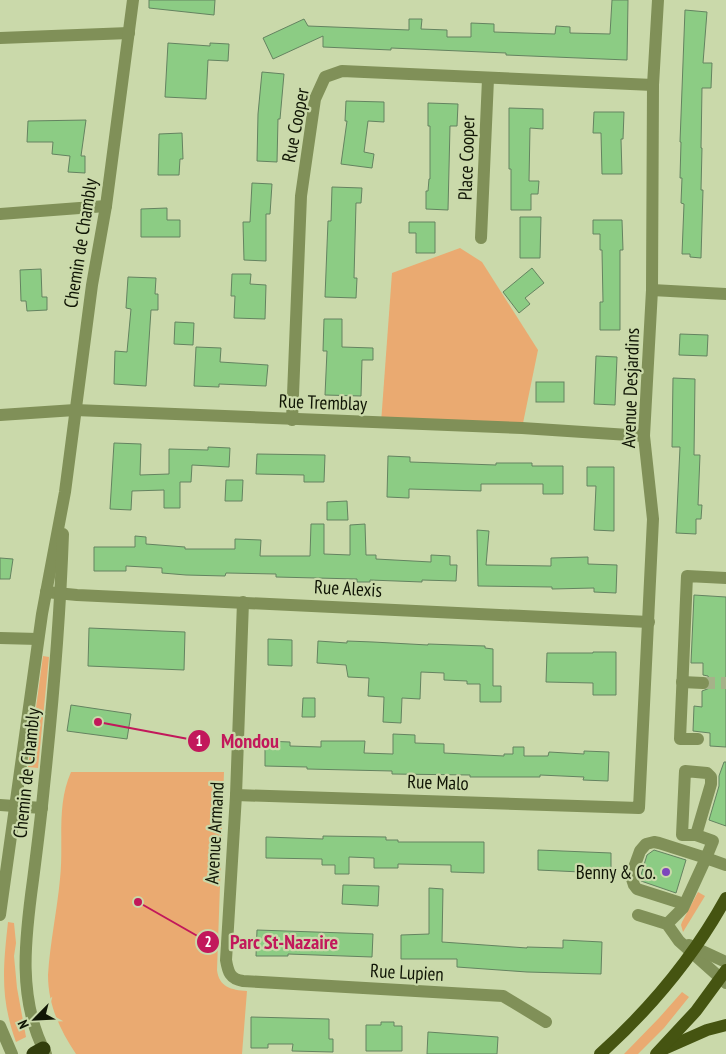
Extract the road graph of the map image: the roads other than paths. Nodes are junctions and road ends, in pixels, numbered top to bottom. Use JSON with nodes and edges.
{"nodes":[{"id":1,"x":133,"y":0,"type":"edge"},
{"id":2,"x":658,"y":0,"type":"edge"},
{"id":3,"x":128,"y":33,"type":"junction"},
{"id":4,"x":0,"y":38,"type":"edge"},
{"id":5,"x":488,"y":79,"type":"junction"},
{"id":6,"x":654,"y":85,"type":"junction"},
{"id":7,"x":106,"y":206,"type":"junction"},
{"id":8,"x":0,"y":214,"type":"edge"},
{"id":9,"x":482,"y":238,"type":"dead end"},
{"id":10,"x":652,"y":290,"type":"junction"},
{"id":11,"x":726,"y":294,"type":"edge"},
{"id":12,"x":75,"y":410,"type":"junction"},
{"id":13,"x":0,"y":415,"type":"edge"},
{"id":14,"x":292,"y":420,"type":"junction"},
{"id":15,"x":644,"y":436,"type":"junction"},
{"id":16,"x":65,"y":492,"type":"junction"},
{"id":17,"x":726,"y":578,"type":"edge"},
{"id":18,"x":46,"y":592,"type":"junction"},
{"id":19,"x":61,"y":594,"type":"junction"},
{"id":20,"x":243,"y":602,"type":"junction"},
{"id":21,"x":649,"y":622,"type":"junction"},
{"id":22,"x":0,"y":638,"type":"edge"},
{"id":23,"x":38,"y":639,"type":"junction"},
{"id":24,"x":682,"y":682,"type":"junction"},
{"id":25,"x":703,"y":683,"type":"tunnel mouth"},
{"id":26,"x":698,"y":739,"type":"dead end"},
{"id":27,"x":236,"y":795,"type":"junction"},
{"id":28,"x":0,"y":805,"type":"edge"},
{"id":29,"x":15,"y":806,"type":"junction"},
{"id":30,"x":42,"y":808,"type":"junction"},
{"id":31,"x":639,"y":808,"type":"joint"},
{"id":32,"x":696,"y":835,"type":"junction"},
{"id":33,"x":706,"y":858,"type":"junction"},
{"id":34,"x":726,"y":864,"type":"edge"},
{"id":35,"x":726,"y":898,"type":"edge"},
{"id":36,"x":684,"y":904,"type":"junction"},
{"id":37,"x":0,"y":915,"type":"edge"},
{"id":38,"x":638,"y":915,"type":"dead end"},
{"id":39,"x":666,"y":924,"type":"junction"},
{"id":40,"x":694,"y":951,"type":"junction"},
{"id":41,"x":726,"y":962,"type":"edge"},
{"id":42,"x":230,"y":975,"type":"joint"},
{"id":43,"x":724,"y":977,"type":"edge"},
{"id":44,"x":546,"y":1022,"type":"dead end"},
{"id":45,"x":726,"y":1024,"type":"edge"},
{"id":46,"x":0,"y":1026,"type":"edge"},
{"id":47,"x":41,"y":1052,"type":"edge"},
{"id":48,"x":658,"y":1053,"type":"edge"},
{"id":49,"x":12,"y":1054,"type":"edge"},
{"id":50,"x":600,"y":1054,"type":"edge"}],
"edges":[{"from":1,"to":3,"type":"street","name":"Chemin de Chambly"},
{"from":2,"to":6,"type":"street","name":"Avenue Desjardins"},
{"from":3,"to":4,"type":"street"},
{"from":3,"to":7,"type":"street","name":"Chemin de Chambly"},
{"from":5,"to":6,"type":"street","name":"Rue Cooper"},
{"from":5,"to":9,"type":"street","name":"Place Cooper"},
{"from":5,"to":14,"type":"street","name":"Rue Cooper"},
{"from":6,"to":10,"type":"street","name":"Avenue Desjardins"},
{"from":7,"to":8,"type":"street"},
{"from":7,"to":12,"type":"street","name":"Chemin de Chambly"},
{"from":10,"to":11,"type":"street"},
{"from":10,"to":15,"type":"street","name":"Avenue Desjardins"},
{"from":12,"to":13,"type":"street","name":"Rue Tremblay"},
{"from":12,"to":14,"type":"street","name":"Rue Tremblay"},
{"from":12,"to":16,"type":"street","name":"Chemin de Chambly"},
{"from":14,"to":15,"type":"street","name":"Rue Tremblay"},
{"from":15,"to":21,"type":"street","name":"Avenue Desjardins"},
{"from":16,"to":18,"type":"street","name":"Chemin de Chambly"},
{"from":16,"to":19,"type":"street","name":"Chemin de Chambly"},
{"from":17,"to":24,"type":"street"},
{"from":18,"to":19,"type":"street","name":"Rue Alexis"},
{"from":18,"to":23,"type":"street","name":"Chemin de Chambly"},
{"from":19,"to":20,"type":"street","name":"Rue Alexis"},
{"from":19,"to":30,"type":"street","name":"Chemin de Chambly"},
{"from":20,"to":21,"type":"street","name":"Rue Alexis"},
{"from":20,"to":27,"type":"street","name":"Avenue Armand"},
{"from":21,"to":31,"type":"street","name":"Avenue Desjardins"},
{"from":22,"to":23,"type":"street"},
{"from":23,"to":29,"type":"street","name":"Chemin de Chambly"},
{"from":24,"to":25,"type":"street"},
{"from":24,"to":26,"type":"street"},
{"from":27,"to":31,"type":"street","name":"Rue Malo"},
{"from":27,"to":42,"type":"street","name":"Avenue Armand"},
{"from":28,"to":29,"type":"street"},
{"from":29,"to":30,"type":"street"},
{"from":29,"to":37,"type":"street","name":"Chemin de Chambly"},
{"from":30,"to":47,"type":"street","name":"Chemin de Chambly"},
{"from":32,"to":32,"type":"street"},
{"from":32,"to":33,"type":"street"},
{"from":33,"to":34,"type":"street"},
{"from":33,"to":36,"type":"street"},
{"from":33,"to":36,"type":"street"},
{"from":35,"to":40,"type":"main road"},
{"from":36,"to":39,"type":"street"},
{"from":38,"to":39,"type":"street"},
{"from":39,"to":40,"type":"street"},
{"from":40,"to":41,"type":"street"},
{"from":40,"to":43,"type":"street"},
{"from":40,"to":50,"type":"main road"},
{"from":42,"to":44,"type":"street","name":"Rue Lupien"},
{"from":43,"to":48,"type":"main road"},
{"from":45,"to":48,"type":"main road"},
{"from":46,"to":49,"type":"street"}]}
